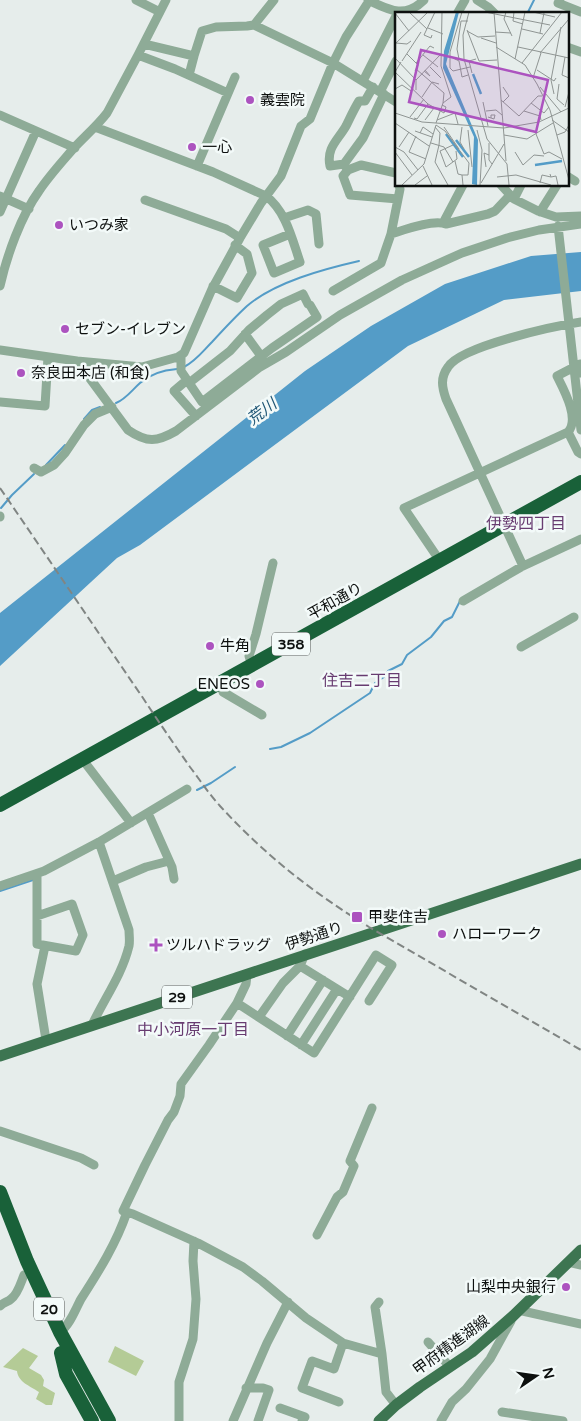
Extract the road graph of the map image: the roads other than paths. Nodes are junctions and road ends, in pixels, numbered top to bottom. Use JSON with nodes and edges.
{"nodes":[{"id":1,"x":136,"y":0,"type":"edge"},
{"id":2,"x":166,"y":0,"type":"edge"},
{"id":3,"x":274,"y":0,"type":"edge"},
{"id":4,"x":369,"y":0,"type":"edge"},
{"id":5,"x":424,"y":0,"type":"edge"},
{"id":6,"x":465,"y":0,"type":"edge"},
{"id":7,"x":477,"y":0,"type":"edge"},
{"id":8,"x":560,"y":0,"type":"edge"},
{"id":9,"x":160,"y":12,"type":"junction"},
{"id":10,"x":395,"y":12,"type":"edge"},
{"id":11,"x":411,"y":12,"type":"edge"},
{"id":12,"x":458,"y":12,"type":"edge"},
{"id":13,"x":493,"y":12,"type":"edge"},
{"id":14,"x":581,"y":12,"type":"edge"},
{"id":15,"x":395,"y":18,"type":"edge"},
{"id":16,"x":254,"y":25,"type":"junction"},
{"id":17,"x":144,"y":44,"type":"junction"},
{"id":18,"x":138,"y":56,"type":"junction"},
{"id":19,"x":194,"y":56,"type":"junction"},
{"id":20,"x":333,"y":63,"type":"junction"},
{"id":21,"x":395,"y":63,"type":"edge"},
{"id":22,"x":189,"y":75,"type":"junction"},
{"id":23,"x":235,"y":77,"type":"dead end"},
{"id":24,"x":362,"y":81,"type":"junction"},
{"id":25,"x":379,"y":91,"type":"junction"},
{"id":26,"x":228,"y":93,"type":"junction"},
{"id":27,"x":395,"y":101,"type":"edge"},
{"id":28,"x":1,"y":119,"type":"edge"},
{"id":29,"x":95,"y":127,"type":"junction"},
{"id":30,"x":36,"y":130,"type":"junction"},
{"id":31,"x":74,"y":148,"type":"junction"},
{"id":32,"x":197,"y":166,"type":"junction"},
{"id":33,"x":346,"y":167,"type":"junction"},
{"id":34,"x":395,"y":174,"type":"edge"},
{"id":35,"x":399,"y":186,"type":"edge"},
{"id":36,"x":462,"y":186,"type":"edge"},
{"id":37,"x":502,"y":186,"type":"edge"},
{"id":38,"x":520,"y":186,"type":"edge"},
{"id":39,"x":556,"y":186,"type":"edge"},
{"id":40,"x":266,"y":196,"type":"junction"},
{"id":41,"x":3,"y":197,"type":"edge"},
{"id":42,"x":512,"y":197,"type":"junction"},
{"id":43,"x":398,"y":199,"type":"junction"},
{"id":44,"x":145,"y":200,"type":"dead end"},
{"id":45,"x":29,"y":209,"type":"junction"},
{"id":46,"x":0,"y":212,"type":"edge"},
{"id":47,"x":540,"y":212,"type":"junction"},
{"id":48,"x":581,"y":216,"type":"edge"},
{"id":49,"x":284,"y":218,"type":"junction"},
{"id":50,"x":443,"y":223,"type":"junction"},
{"id":51,"x":581,"y":224,"type":"edge"},
{"id":52,"x":558,"y":230,"type":"junction"},
{"id":53,"x":393,"y":233,"type":"junction"},
{"id":54,"x":290,"y":234,"type":"junction"},
{"id":55,"x":238,"y":242,"type":"junction"},
{"id":56,"x":319,"y":244,"type":"dead end"},
{"id":57,"x":1,"y":281,"type":"edge"},
{"id":58,"x":213,"y":286,"type":"junction"},
{"id":59,"x":333,"y":291,"type":"dead end"},
{"id":60,"x":581,"y":322,"type":"edge"},
{"id":61,"x":569,"y":324,"type":"junction"},
{"id":62,"x":245,"y":334,"type":"junction"},
{"id":63,"x":0,"y":350,"type":"edge"},
{"id":64,"x":261,"y":356,"type":"junction"},
{"id":65,"x":48,"y":357,"type":"junction"},
{"id":66,"x":77,"y":361,"type":"junction"},
{"id":67,"x":181,"y":363,"type":"junction"},
{"id":68,"x":581,"y":369,"type":"edge"},
{"id":69,"x":188,"y":382,"type":"junction"},
{"id":70,"x":0,"y":402,"type":"edge"},
{"id":71,"x":112,"y":407,"type":"junction"},
{"id":72,"x":196,"y":416,"type":"junction"},
{"id":73,"x":581,"y":430,"type":"edge"},
{"id":74,"x":568,"y":432,"type":"junction"},
{"id":75,"x":581,"y":454,"type":"edge"},
{"id":76,"x":34,"y":468,"type":"dead end"},
{"id":77,"x":481,"y":472,"type":"junction"},
{"id":78,"x":581,"y":482,"type":"edge"},
{"id":79,"x":504,"y":525,"type":"junction"},
{"id":80,"x":581,"y":539,"type":"edge"},
{"id":81,"x":440,"y":561,"type":"junction"},
{"id":82,"x":273,"y":563,"type":"dead end"},
{"id":83,"x":523,"y":566,"type":"junction"},
{"id":84,"x":463,"y":601,"type":"dead end"},
{"id":85,"x":574,"y":617,"type":"dead end"},
{"id":86,"x":521,"y":647,"type":"dead end"},
{"id":87,"x":252,"y":665,"type":"junction"},
{"id":88,"x":221,"y":682,"type":"junction"},
{"id":89,"x":262,"y":715,"type":"dead end"},
{"id":90,"x":82,"y":760,"type":"junction"},
{"id":91,"x":187,"y":789,"type":"dead end"},
{"id":92,"x":2,"y":801,"type":"edge"},
{"id":93,"x":148,"y":813,"type":"junction"},
{"id":94,"x":131,"y":823,"type":"junction"},
{"id":95,"x":99,"y":842,"type":"junction"},
{"id":96,"x":169,"y":861,"type":"junction"},
{"id":97,"x":581,"y":864,"type":"edge"},
{"id":98,"x":37,"y":874,"type":"junction"},
{"id":99,"x":174,"y":879,"type":"dead end"},
{"id":100,"x":113,"y":881,"type":"junction"},
{"id":101,"x":0,"y":886,"type":"edge"},
{"id":102,"x":37,"y":916,"type":"junction"},
{"id":103,"x":45,"y":946,"type":"junction"},
{"id":104,"x":305,"y":954,"type":"junction"},
{"id":105,"x":300,"y":966,"type":"junction"},
{"id":106,"x":247,"y":974,"type":"junction"},
{"id":107,"x":322,"y":980,"type":"junction"},
{"id":108,"x":336,"y":989,"type":"junction"},
{"id":109,"x":353,"y":993,"type":"junction"},
{"id":110,"x":237,"y":1003,"type":"junction"},
{"id":111,"x":258,"y":1017,"type":"junction"},
{"id":112,"x":92,"y":1025,"type":"junction"},
{"id":113,"x":287,"y":1036,"type":"junction"},
{"id":114,"x":46,"y":1040,"type":"junction"},
{"id":115,"x":301,"y":1045,"type":"junction"},
{"id":116,"x":0,"y":1056,"type":"edge"},
{"id":117,"x":372,"y":1108,"type":"dead end"},
{"id":118,"x":0,"y":1131,"type":"edge"},
{"id":119,"x":94,"y":1165,"type":"dead end"},
{"id":120,"x":0,"y":1192,"type":"edge"},
{"id":121,"x":127,"y":1212,"type":"junction"},
{"id":122,"x":0,"y":1218,"type":"edge"},
{"id":123,"x":316,"y":1235,"type":"dead end"},
{"id":124,"x":194,"y":1241,"type":"junction"},
{"id":125,"x":581,"y":1250,"type":"edge"},
{"id":126,"x":568,"y":1262,"type":"junction"},
{"id":127,"x":581,"y":1265,"type":"edge"},
{"id":128,"x":24,"y":1275,"type":"junction"},
{"id":129,"x":288,"y":1302,"type":"junction"},
{"id":130,"x":379,"y":1302,"type":"dead end"},
{"id":131,"x":0,"y":1306,"type":"edge"},
{"id":132,"x":516,"y":1313,"type":"junction"},
{"id":133,"x":581,"y":1324,"type":"edge"},
{"id":134,"x":61,"y":1342,"type":"junction"},
{"id":135,"x":428,"y":1342,"type":"dead end"},
{"id":136,"x":344,"y":1343,"type":"junction"},
{"id":137,"x":382,"y":1354,"type":"junction"},
{"id":138,"x":450,"y":1367,"type":"junction"},
{"id":139,"x":246,"y":1388,"type":"junction"},
{"id":140,"x":339,"y":1402,"type":"dead end"},
{"id":141,"x":396,"y":1405,"type":"junction"},
{"id":142,"x":280,"y":1408,"type":"dead end"},
{"id":143,"x":502,"y":1412,"type":"dead end"},
{"id":144,"x":90,"y":1419,"type":"edge"},
{"id":145,"x":109,"y":1421,"type":"edge"},
{"id":146,"x":116,"y":1421,"type":"edge"},
{"id":147,"x":179,"y":1421,"type":"edge"},
{"id":148,"x":233,"y":1421,"type":"edge"},
{"id":149,"x":258,"y":1421,"type":"edge"},
{"id":150,"x":302,"y":1421,"type":"edge"},
{"id":151,"x":379,"y":1421,"type":"edge"},
{"id":152,"x":441,"y":1421,"type":"edge"},
{"id":153,"x":563,"y":1421,"type":"edge"}],
"edges":[{"from":1,"to":9,"type":"street"},
{"from":2,"to":9,"type":"street"},
{"from":3,"to":16,"type":"street"},
{"from":4,"to":10,"type":"street"},
{"from":4,"to":20,"type":"street"},
{"from":5,"to":11,"type":"street"},
{"from":6,"to":12,"type":"street"},
{"from":7,"to":13,"type":"street"},
{"from":8,"to":14,"type":"street"},
{"from":9,"to":17,"type":"street"},
{"from":15,"to":24,"type":"street"},
{"from":16,"to":19,"type":"street"},
{"from":16,"to":20,"type":"street"},
{"from":17,"to":18,"type":"street"},
{"from":17,"to":19,"type":"street"},
{"from":18,"to":22,"type":"street"},
{"from":18,"to":29,"type":"street"},
{"from":19,"to":22,"type":"street"},
{"from":20,"to":24,"type":"street"},
{"from":20,"to":40,"type":"street"},
{"from":21,"to":25,"type":"street"},
{"from":22,"to":26,"type":"street"},
{"from":23,"to":26,"type":"street"},
{"from":24,"to":25,"type":"street"},
{"from":25,"to":27,"type":"street"},
{"from":25,"to":33,"type":"street"},
{"from":25,"to":33,"type":"street"},
{"from":26,"to":32,"type":"street"},
{"from":28,"to":30,"type":"street"},
{"from":29,"to":31,"type":"street"},
{"from":29,"to":32,"type":"street"},
{"from":30,"to":31,"type":"street"},
{"from":30,"to":41,"type":"street"},
{"from":31,"to":45,"type":"street"},
{"from":32,"to":40,"type":"street"},
{"from":33,"to":34,"type":"street"},
{"from":33,"to":43,"type":"street"},
{"from":35,"to":43,"type":"street"},
{"from":36,"to":50,"type":"street"},
{"from":37,"to":42,"type":"street"},
{"from":38,"to":42,"type":"street"},
{"from":39,"to":47,"type":"street"},
{"from":40,"to":49,"type":"street"},
{"from":40,"to":55,"type":"street"},
{"from":41,"to":45,"type":"street"},
{"from":41,"to":46,"type":"street"},
{"from":42,"to":47,"type":"street"},
{"from":42,"to":50,"type":"street"},
{"from":43,"to":53,"type":"street"},
{"from":44,"to":55,"type":"street"},
{"from":45,"to":57,"type":"street"},
{"from":47,"to":48,"type":"street"},
{"from":49,"to":54,"type":"street"},
{"from":49,"to":56,"type":"street"},
{"from":50,"to":53,"type":"street"},
{"from":51,"to":52,"type":"street"},
{"from":52,"to":61,"type":"street"},
{"from":52,"to":72,"type":"street"},
{"from":53,"to":59,"type":"street"},
{"from":54,"to":54,"type":"street"},
{"from":55,"to":58,"type":"street"},
{"from":55,"to":58,"type":"street"},
{"from":58,"to":67,"type":"street"},
{"from":60,"to":61,"type":"street"},
{"from":61,"to":73,"type":"street"},
{"from":61,"to":77,"type":"street"},
{"from":62,"to":64,"type":"street"},
{"from":62,"to":64,"type":"street"},
{"from":62,"to":69,"type":"street"},
{"from":63,"to":65,"type":"street"},
{"from":64,"to":69,"type":"street"},
{"from":65,"to":66,"type":"street"},
{"from":65,"to":70,"type":"street"},
{"from":66,"to":67,"type":"street"},
{"from":66,"to":71,"type":"street"},
{"from":67,"to":69,"type":"street"},
{"from":68,"to":74,"type":"street"},
{"from":69,"to":72,"type":"street"},
{"from":71,"to":72,"type":"street"},
{"from":71,"to":76,"type":"street"},
{"from":74,"to":75,"type":"street"},
{"from":74,"to":77,"type":"street"},
{"from":77,"to":79,"type":"street"},
{"from":77,"to":81,"type":"street"},
{"from":78,"to":79,"type":"highway","name":"平和通り","number":"358"},
{"from":79,"to":81,"type":"highway","name":"平和通り","number":"358"},
{"from":79,"to":83,"type":"street"},
{"from":80,"to":83,"type":"street"},
{"from":81,"to":87,"type":"highway","name":"平和通り","number":"358"},
{"from":82,"to":87,"type":"street"},
{"from":83,"to":84,"type":"street"},
{"from":85,"to":86,"type":"street"},
{"from":87,"to":88,"type":"highway","name":"平和通り","number":"358"},
{"from":88,"to":89,"type":"street"},
{"from":88,"to":90,"type":"highway","name":"平和通り","number":"358"},
{"from":90,"to":92,"type":"highway","name":"平和通り","number":"358"},
{"from":90,"to":94,"type":"street"},
{"from":91,"to":93,"type":"street"},
{"from":93,"to":94,"type":"street"},
{"from":93,"to":96,"type":"street"},
{"from":94,"to":95,"type":"street"},
{"from":95,"to":98,"type":"street"},
{"from":95,"to":100,"type":"street"},
{"from":96,"to":99,"type":"street"},
{"from":96,"to":100,"type":"street"},
{"from":97,"to":104,"type":"main road","name":"伊勢通り","number":"29"},
{"from":98,"to":101,"type":"street"},
{"from":98,"to":102,"type":"street"},
{"from":100,"to":112,"type":"street"},
{"from":102,"to":103,"type":"street"},
{"from":102,"to":103,"type":"street"},
{"from":103,"to":114,"type":"street"},
{"from":104,"to":105,"type":"street"},
{"from":104,"to":106,"type":"main road","name":"伊勢通り","number":"29"},
{"from":105,"to":107,"type":"street"},
{"from":105,"to":111,"type":"street"},
{"from":106,"to":110,"type":"street"},
{"from":106,"to":112,"type":"main road","name":"伊勢通り","number":"29"},
{"from":107,"to":108,"type":"street"},
{"from":107,"to":113,"type":"street"},
{"from":108,"to":109,"type":"street"},
{"from":108,"to":115,"type":"street"},
{"from":109,"to":109,"type":"street"},
{"from":109,"to":115,"type":"street"},
{"from":110,"to":111,"type":"street"},
{"from":110,"to":121,"type":"street"},
{"from":111,"to":113,"type":"street"},
{"from":112,"to":114,"type":"main road","name":"伊勢通り","number":"29"},
{"from":113,"to":115,"type":"street"},
{"from":114,"to":116,"type":"main road","name":"伊勢通り","number":"29"},
{"from":117,"to":123,"type":"street"},
{"from":118,"to":119,"type":"street"},
{"from":120,"to":134,"type":"highway","number":"20"},
{"from":121,"to":124,"type":"street"},
{"from":121,"to":134,"type":"street"},
{"from":122,"to":128,"type":"highway","number":"20"},
{"from":124,"to":129,"type":"street"},
{"from":124,"to":147,"type":"street"},
{"from":125,"to":126,"type":"main road","name":"甲府精進湖線"},
{"from":126,"to":127,"type":"street"},
{"from":126,"to":132,"type":"main road","name":"甲府精進湖線"},
{"from":128,"to":131,"type":"street"},
{"from":128,"to":134,"type":"highway","number":"20"},
{"from":129,"to":136,"type":"street"},
{"from":129,"to":139,"type":"street"},
{"from":130,"to":137,"type":"street"},
{"from":132,"to":133,"type":"street"},
{"from":132,"to":138,"type":"main road","name":"甲府精進湖線"},
{"from":132,"to":152,"type":"street"},
{"from":134,"to":144,"type":"highway","number":"20"},
{"from":134,"to":145,"type":"highway","number":"20"},
{"from":134,"to":146,"type":"highway"},
{"from":135,"to":138,"type":"street"},
{"from":136,"to":137,"type":"street"},
{"from":136,"to":140,"type":"street"},
{"from":137,"to":141,"type":"street"},
{"from":138,"to":141,"type":"main road","name":"甲府精進湖線"},
{"from":139,"to":148,"type":"street"},
{"from":139,"to":149,"type":"street"},
{"from":141,"to":151,"type":"main road","name":"甲府精進湖線"},
{"from":142,"to":150,"type":"street"},
{"from":143,"to":153,"type":"street"}]}
